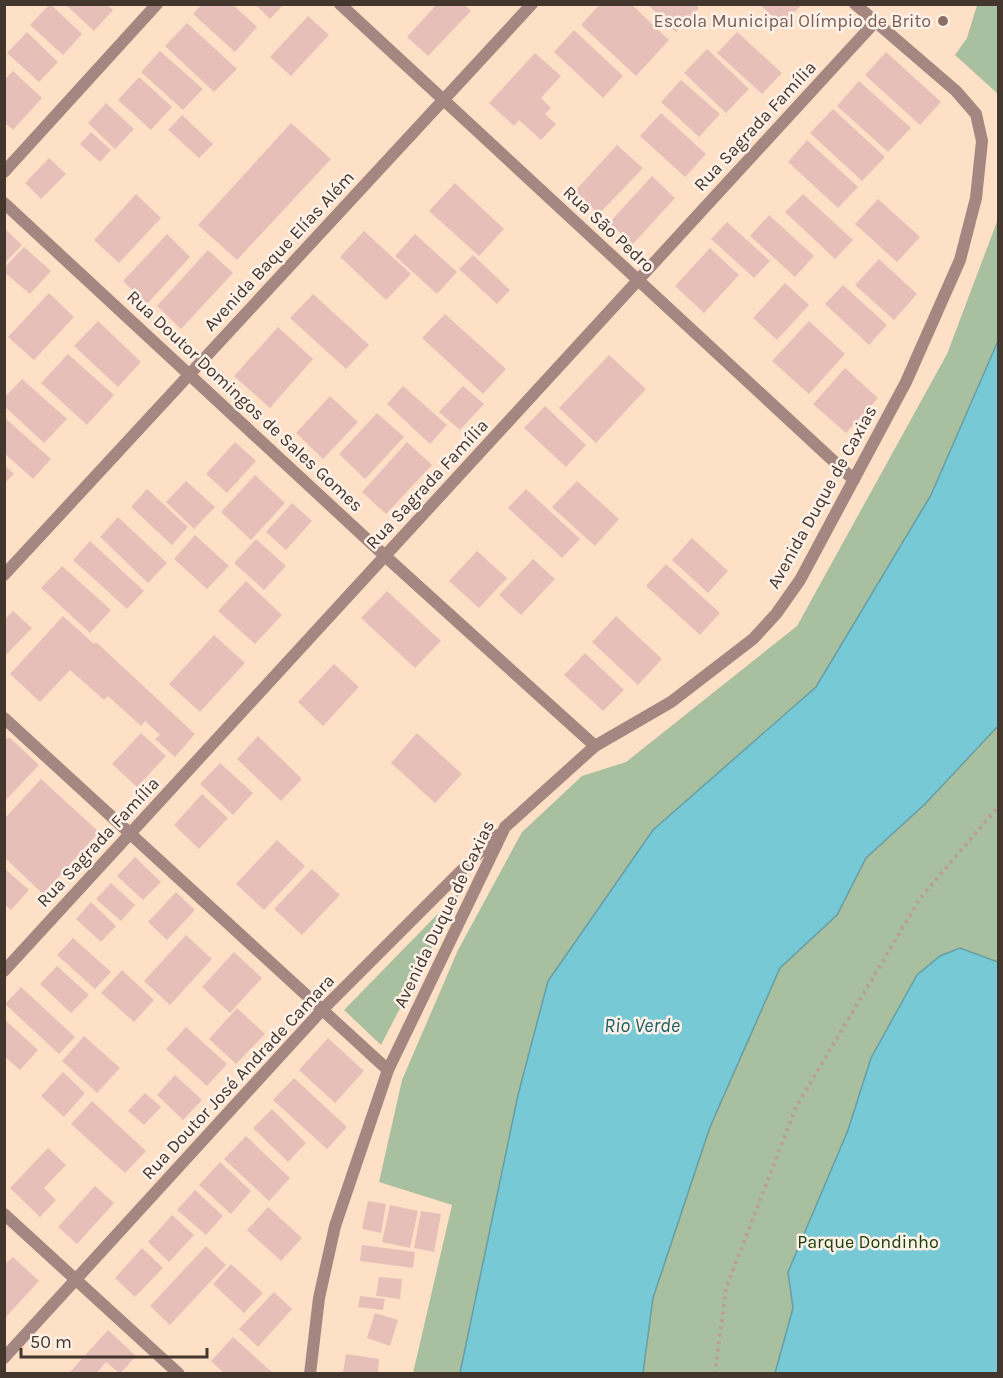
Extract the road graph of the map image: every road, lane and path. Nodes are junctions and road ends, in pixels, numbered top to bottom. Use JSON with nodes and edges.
{"nodes":[{"id":1,"x":157,"y":4,"type":"edge"},
{"id":2,"x":340,"y":4,"type":"edge"},
{"id":3,"x":532,"y":4,"type":"edge"},
{"id":4,"x":855,"y":4,"type":"edge"},
{"id":5,"x":875,"y":22,"type":"junction"},
{"id":6,"x":444,"y":100,"type":"junction"},
{"id":7,"x":4,"y":172,"type":"edge"},
{"id":8,"x":4,"y":203,"type":"edge"},
{"id":9,"x":638,"y":280,"type":"junction"},
{"id":10,"x":190,"y":375,"type":"junction"},
{"id":11,"x":854,"y":480,"type":"junction"},
{"id":12,"x":385,"y":556,"type":"junction"},
{"id":13,"x":4,"y":575,"type":"edge"},
{"id":14,"x":4,"y":718,"type":"edge"},
{"id":15,"x":595,"y":746,"type":"junction"},
{"id":16,"x":999,"y":807,"type":"edge"},
{"id":17,"x":505,"y":827,"type":"junction"},
{"id":18,"x":130,"y":833,"type":"junction"},
{"id":19,"x":4,"y":970,"type":"edge"},
{"id":20,"x":322,"y":1010,"type":"junction"},
{"id":21,"x":388,"y":1070,"type":"junction"},
{"id":22,"x":4,"y":1214,"type":"edge"},
{"id":23,"x":76,"y":1280,"type":"junction"},
{"id":24,"x":4,"y":1358,"type":"edge"},
{"id":25,"x":179,"y":1374,"type":"edge"},
{"id":26,"x":309,"y":1374,"type":"edge"},
{"id":27,"x":715,"y":1374,"type":"edge"}],
"edges":[{"from":1,"to":7,"type":"street"},
{"from":2,"to":6,"type":"street","name":"Rua São Pedro"},
{"from":3,"to":6,"type":"street","name":"Avenida Baque Elías Além"},
{"from":4,"to":5,"type":"street","name":"Avenida Duque de Caxias"},
{"from":5,"to":9,"type":"street","name":"Rua Sagrada Família"},
{"from":5,"to":11,"type":"street","name":"Avenida Duque de Caxias"},
{"from":6,"to":9,"type":"street","name":"Rua São Pedro"},
{"from":6,"to":10,"type":"street","name":"Avenida Baque Elías Além"},
{"from":8,"to":10,"type":"street","name":"Rua Doutor Domingos de Sales Gomes"},
{"from":9,"to":11,"type":"street","name":"Rua São Pedro"},
{"from":9,"to":12,"type":"street","name":"Rua Sagrada Família"},
{"from":10,"to":12,"type":"street","name":"Rua Doutor Domingos de Sales Gomes"},
{"from":10,"to":13,"type":"street","name":"Avenida Baque Elías Além"},
{"from":11,"to":15,"type":"street","name":"Avenida Duque de Caxias"},
{"from":12,"to":15,"type":"street","name":"Rua Doutor Domingos de Sales Gomes"},
{"from":12,"to":18,"type":"street","name":"Rua Sagrada Família"},
{"from":14,"to":18,"type":"street"},
{"from":15,"to":17,"type":"street","name":"Avenida Duque de Caxias"},
{"from":16,"to":27,"type":"path"},
{"from":17,"to":20,"type":"street","name":"Rua Doutor José Andrade Camara"},
{"from":17,"to":21,"type":"street","name":"Avenida Duque de Caxias"},
{"from":18,"to":19,"type":"street","name":"Rua Sagrada Família"},
{"from":18,"to":20,"type":"street"},
{"from":20,"to":21,"type":"street"},
{"from":20,"to":23,"type":"street","name":"Rua Doutor José Andrade Camara"},
{"from":21,"to":26,"type":"street","name":"Avenida Duque de Caxias"},
{"from":22,"to":23,"type":"street"},
{"from":23,"to":24,"type":"street","name":"Rua Doutor José Andrade Camara"},
{"from":23,"to":25,"type":"street"}]}
